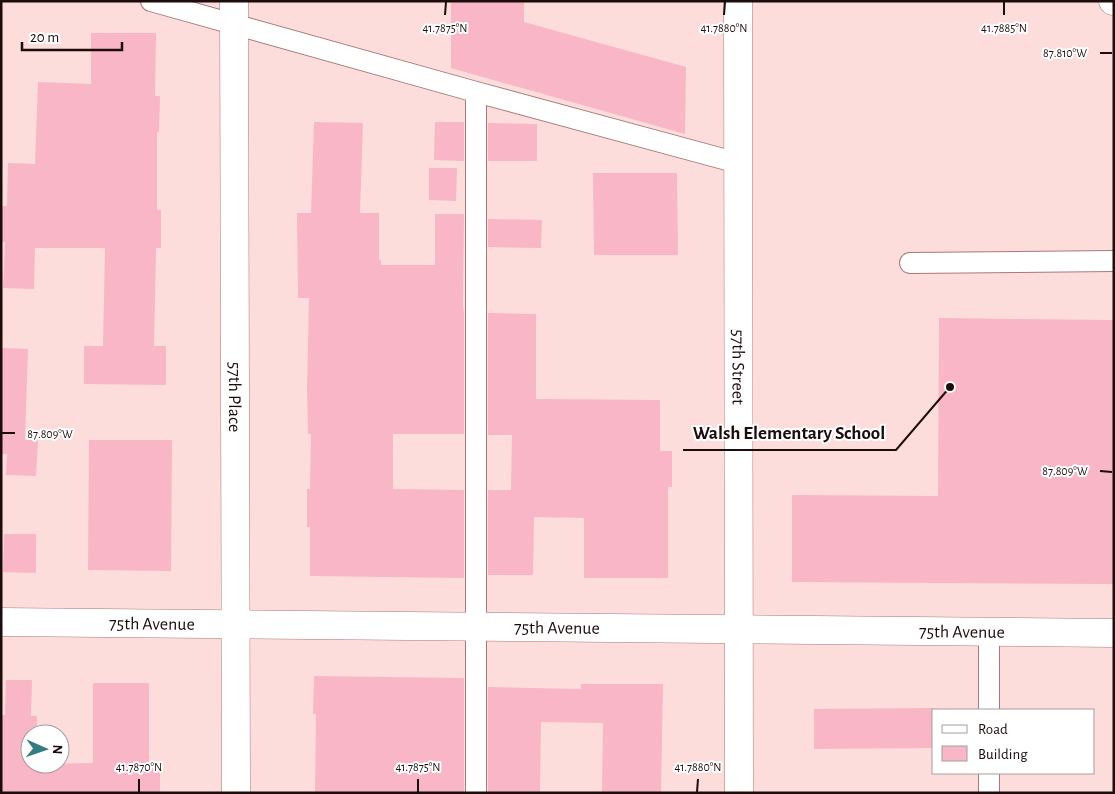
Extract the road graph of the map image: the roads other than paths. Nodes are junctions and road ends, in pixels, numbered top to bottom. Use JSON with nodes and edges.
{"nodes":[{"id":1,"x":151,"y":1,"type":"edge"},
{"id":2,"x":738,"y":1,"type":"edge"},
{"id":3,"x":234,"y":13,"type":"edge"},
{"id":4,"x":476,"y":92,"type":"junction"},
{"id":5,"x":738,"y":163,"type":"junction"},
{"id":6,"x":1114,"y":261,"type":"edge"},
{"id":7,"x":910,"y":263,"type":"dead end"},
{"id":8,"x":1,"y":622,"type":"edge"},
{"id":9,"x":236,"y":625,"type":"junction"},
{"id":10,"x":476,"y":627,"type":"junction"},
{"id":11,"x":740,"y":630,"type":"junction"},
{"id":12,"x":989,"y":632,"type":"junction"},
{"id":13,"x":1114,"y":634,"type":"edge"},
{"id":14,"x":989,"y":709,"type":"edge"},
{"id":15,"x":989,"y":774,"type":"edge"},
{"id":16,"x":236,"y":793,"type":"edge"},
{"id":17,"x":476,"y":793,"type":"edge"},
{"id":18,"x":739,"y":793,"type":"edge"},
{"id":19,"x":989,"y":793,"type":"edge"}],
"edges":[{"from":1,"to":3,"type":"lane"},
{"from":2,"to":5,"type":"street","name":"57th Street"},
{"from":3,"to":4,"type":"lane"},
{"from":3,"to":9,"type":"street","name":"57th Place"},
{"from":4,"to":5,"type":"lane"},
{"from":4,"to":10,"type":"lane"},
{"from":5,"to":11,"type":"street","name":"57th Street"},
{"from":6,"to":7,"type":"lane"},
{"from":8,"to":9,"type":"street","name":"75th Avenue"},
{"from":9,"to":10,"type":"street","name":"75th Avenue"},
{"from":9,"to":16,"type":"street","name":"57th Place"},
{"from":10,"to":11,"type":"street","name":"75th Avenue"},
{"from":10,"to":17,"type":"lane"},
{"from":11,"to":12,"type":"street","name":"75th Avenue"},
{"from":11,"to":18,"type":"street","name":"57th Street"},
{"from":12,"to":13,"type":"street","name":"75th Avenue"},
{"from":12,"to":14,"type":"lane"},
{"from":15,"to":19,"type":"lane"}]}
